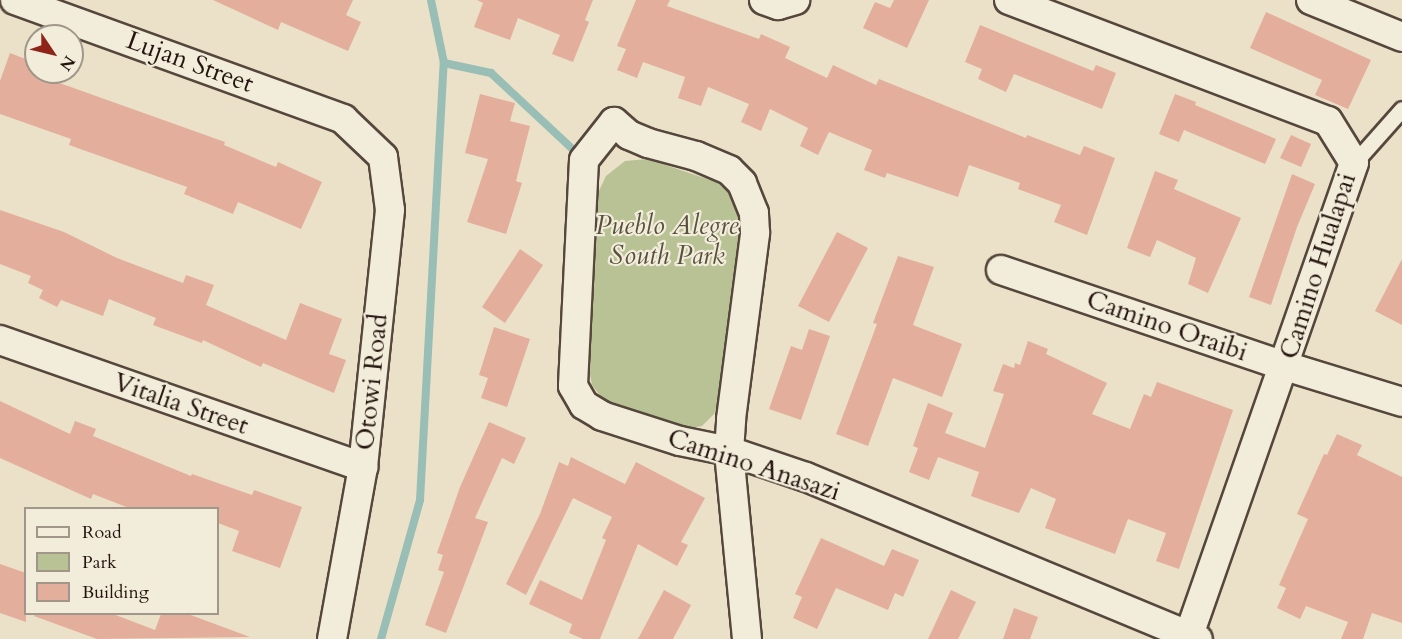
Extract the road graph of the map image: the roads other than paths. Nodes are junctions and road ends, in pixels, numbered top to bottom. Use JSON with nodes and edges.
{"nodes":[{"id":1,"x":15,"y":0,"type":"edge"},
{"id":2,"x":764,"y":0,"type":"edge"},
{"id":3,"x":795,"y":0,"type":"edge"},
{"id":4,"x":1009,"y":0,"type":"edge"},
{"id":5,"x":1311,"y":0,"type":"edge"},
{"id":6,"x":1402,"y":37,"type":"edge"},
{"id":7,"x":1402,"y":109,"type":"edge"},
{"id":8,"x":360,"y":132,"type":"joint"},
{"id":9,"x":1354,"y":163,"type":"junction"},
{"id":10,"x":1001,"y":270,"type":"dead end"},
{"id":11,"x":0,"y":340,"type":"edge"},
{"id":12,"x":1285,"y":366,"type":"junction"},
{"id":13,"x":1402,"y":402,"type":"edge"},
{"id":14,"x":729,"y":451,"type":"junction"},
{"id":15,"x":363,"y":467,"type":"junction"},
{"id":16,"x":1193,"y":637,"type":"edge"},
{"id":17,"x":332,"y":639,"type":"edge"},
{"id":18,"x":747,"y":639,"type":"edge"}],
"edges":[{"from":1,"to":8,"type":"street","name":"Lujan Street"},
{"from":2,"to":3,"type":"street"},
{"from":4,"to":9,"type":"street","name":"Camino Hualapai"},
{"from":5,"to":6,"type":"street"},
{"from":7,"to":9,"type":"lane"},
{"from":8,"to":15,"type":"street","name":"Otowi Road"},
{"from":9,"to":12,"type":"street","name":"Camino Hualapai"},
{"from":10,"to":12,"type":"street","name":"Camino Oraibi"},
{"from":11,"to":15,"type":"street","name":"Vitalia Street"},
{"from":12,"to":13,"type":"street","name":"Camino Oraibi"},
{"from":12,"to":16,"type":"street","name":"Camino Hualapai"},
{"from":14,"to":14,"type":"street","name":"Camino Anasazi"},
{"from":14,"to":16,"type":"street","name":"Camino Anasazi"},
{"from":14,"to":18,"type":"street"},
{"from":15,"to":17,"type":"street","name":"Otowi Road"}]}
